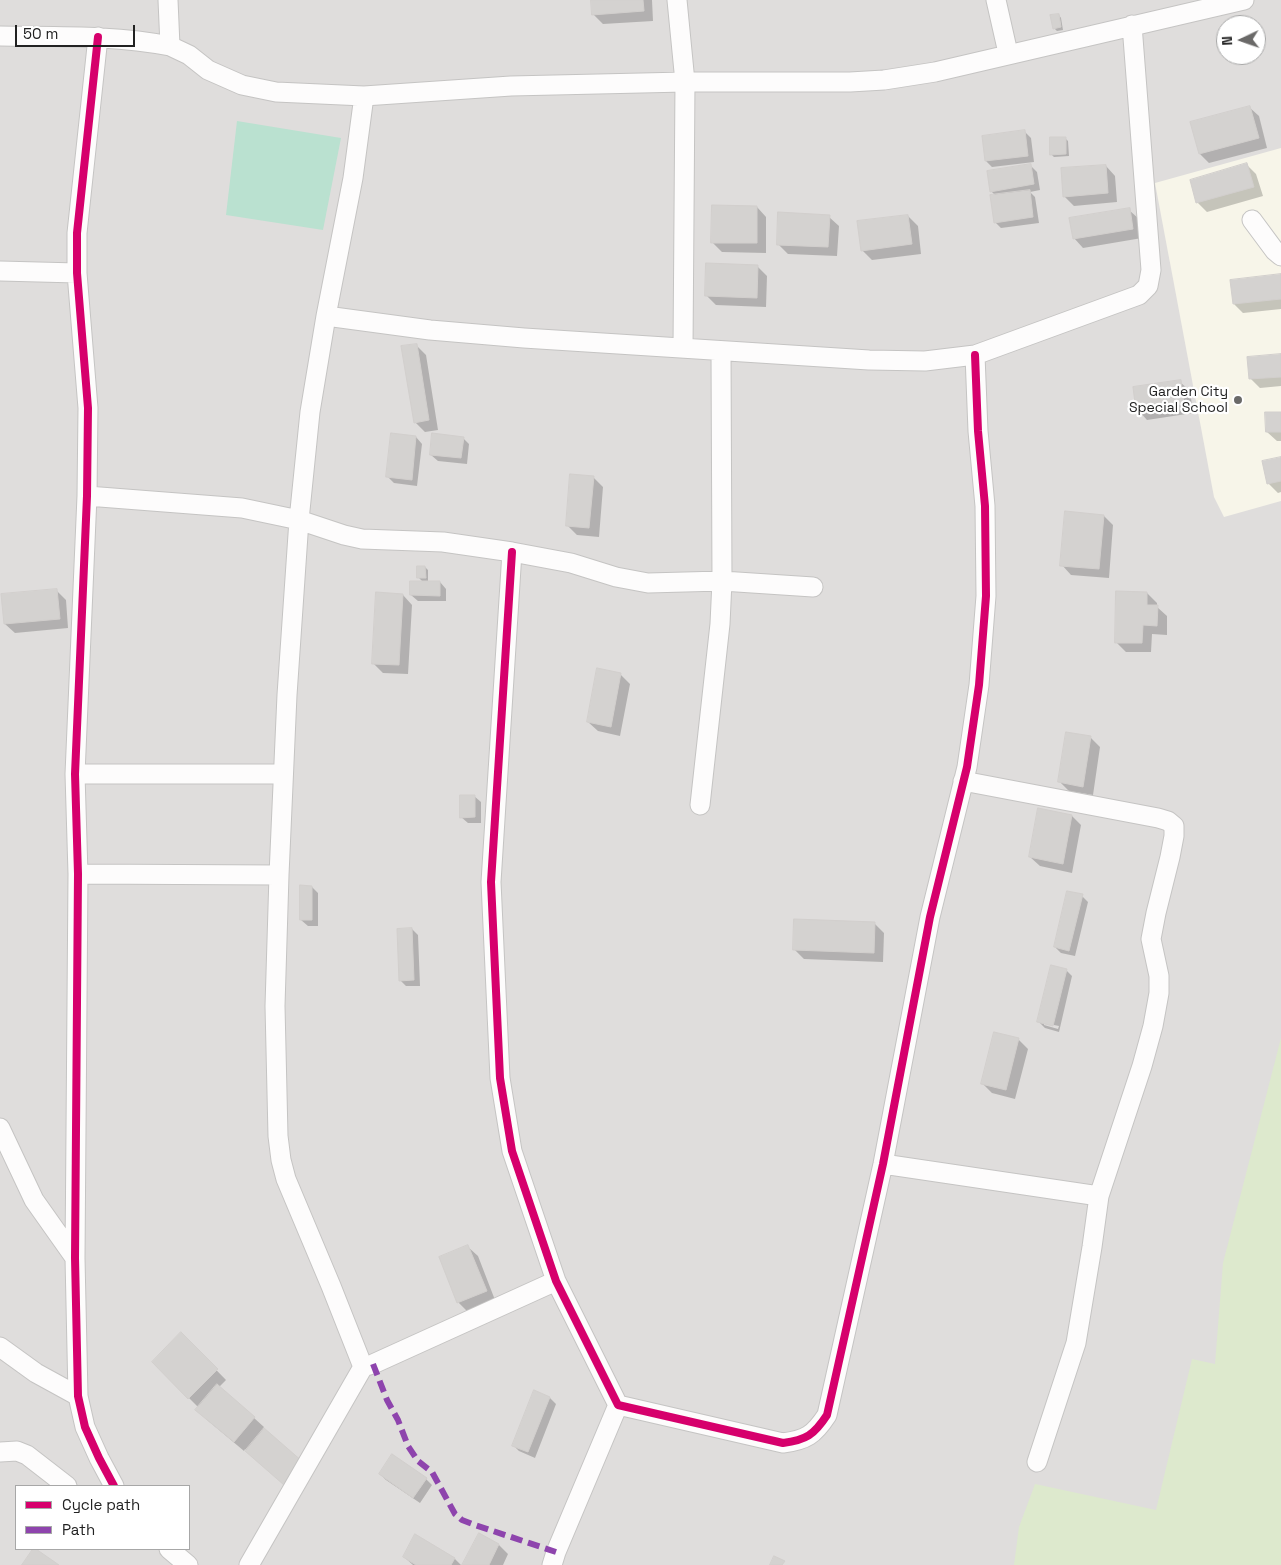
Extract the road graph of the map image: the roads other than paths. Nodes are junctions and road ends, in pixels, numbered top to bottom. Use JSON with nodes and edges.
{"nodes":[{"id":1,"x":168,"y":0,"type":"edge"},
{"id":2,"x":677,"y":0,"type":"edge"},
{"id":3,"x":996,"y":0,"type":"edge"},
{"id":4,"x":1244,"y":0,"type":"edge"},
{"id":5,"x":1132,"y":25,"type":"junction"},
{"id":6,"x":0,"y":36,"type":"edge"},
{"id":7,"x":98,"y":37,"type":"junction"},
{"id":8,"x":170,"y":46,"type":"junction"},
{"id":9,"x":1008,"y":53,"type":"junction"},
{"id":10,"x":685,"y":82,"type":"junction"},
{"id":11,"x":364,"y":96,"type":"junction"},
{"id":12,"x":1252,"y":220,"type":"dead end"},
{"id":13,"x":1281,"y":256,"type":"edge"},
{"id":14,"x":0,"y":271,"type":"edge"},
{"id":15,"x":77,"y":273,"type":"junction"},
{"id":16,"x":326,"y":316,"type":"junction"},
{"id":17,"x":683,"y":348,"type":"junction"},
{"id":18,"x":721,"y":351,"type":"junction"},
{"id":19,"x":975,"y":354,"type":"junction"},
{"id":20,"x":87,"y":496,"type":"junction"},
{"id":21,"x":299,"y":520,"type":"junction"},
{"id":22,"x":512,"y":552,"type":"junction"},
{"id":23,"x":722,"y":581,"type":"junction"},
{"id":24,"x":813,"y":587,"type":"dead end"},
{"id":25,"x":75,"y":774,"type":"junction"},
{"id":26,"x":283,"y":774,"type":"junction"},
{"id":27,"x":963,"y":781,"type":"junction"},
{"id":28,"x":700,"y":805,"type":"dead end"},
{"id":29,"x":78,"y":874,"type":"junction"},
{"id":30,"x":278,"y":875,"type":"junction"},
{"id":31,"x":0,"y":1128,"type":"edge"},
{"id":32,"x":882,"y":1164,"type":"junction"},
{"id":33,"x":1099,"y":1196,"type":"junction"},
{"id":34,"x":75,"y":1258,"type":"junction"},
{"id":35,"x":556,"y":1281,"type":"junction"},
{"id":36,"x":0,"y":1347,"type":"edge"},
{"id":37,"x":363,"y":1368,"type":"junction"},
{"id":38,"x":78,"y":1396,"type":"junction"},
{"id":39,"x":618,"y":1405,"type":"junction"},
{"id":40,"x":0,"y":1452,"type":"edge"},
{"id":41,"x":1037,"y":1462,"type":"dead end"},
{"id":42,"x":66,"y":1485,"type":"edge"},
{"id":43,"x":113,"y":1485,"type":"edge"},
{"id":44,"x":170,"y":1550,"type":"edge"},
{"id":45,"x":188,"y":1565,"type":"edge"},
{"id":46,"x":249,"y":1565,"type":"edge"},
{"id":47,"x":552,"y":1565,"type":"edge"}],
"edges":[{"from":1,"to":8,"type":"street"},
{"from":2,"to":10,"type":"street"},
{"from":3,"to":9,"type":"street"},
{"from":4,"to":5,"type":"street"},
{"from":5,"to":9,"type":"street"},
{"from":5,"to":19,"type":"street"},
{"from":6,"to":7,"type":"street"},
{"from":7,"to":8,"type":"street"},
{"from":7,"to":15,"type":"street"},
{"from":8,"to":11,"type":"street"},
{"from":9,"to":10,"type":"street"},
{"from":10,"to":11,"type":"street"},
{"from":10,"to":17,"type":"street"},
{"from":11,"to":16,"type":"street"},
{"from":12,"to":13,"type":"street"},
{"from":14,"to":15,"type":"street"},
{"from":15,"to":20,"type":"street"},
{"from":16,"to":17,"type":"street"},
{"from":16,"to":21,"type":"street"},
{"from":17,"to":18,"type":"street"},
{"from":18,"to":19,"type":"street"},
{"from":18,"to":23,"type":"street"},
{"from":19,"to":27,"type":"street"},
{"from":20,"to":21,"type":"street"},
{"from":20,"to":25,"type":"street"},
{"from":21,"to":22,"type":"street"},
{"from":21,"to":26,"type":"street"},
{"from":22,"to":23,"type":"street"},
{"from":22,"to":35,"type":"street"},
{"from":23,"to":24,"type":"street"},
{"from":23,"to":28,"type":"street"},
{"from":25,"to":26,"type":"street"},
{"from":25,"to":29,"type":"street"},
{"from":26,"to":30,"type":"street"},
{"from":27,"to":32,"type":"street"},
{"from":27,"to":33,"type":"street"},
{"from":29,"to":30,"type":"street"},
{"from":29,"to":34,"type":"street"},
{"from":30,"to":37,"type":"street"},
{"from":31,"to":34,"type":"street"},
{"from":32,"to":33,"type":"street"},
{"from":32,"to":39,"type":"street"},
{"from":33,"to":41,"type":"street"},
{"from":34,"to":38,"type":"street"},
{"from":35,"to":37,"type":"street"},
{"from":35,"to":39,"type":"street"},
{"from":36,"to":38,"type":"street"},
{"from":37,"to":46,"type":"street"},
{"from":38,"to":43,"type":"street"},
{"from":39,"to":47,"type":"street"},
{"from":40,"to":42,"type":"street"},
{"from":44,"to":45,"type":"street"}]}
